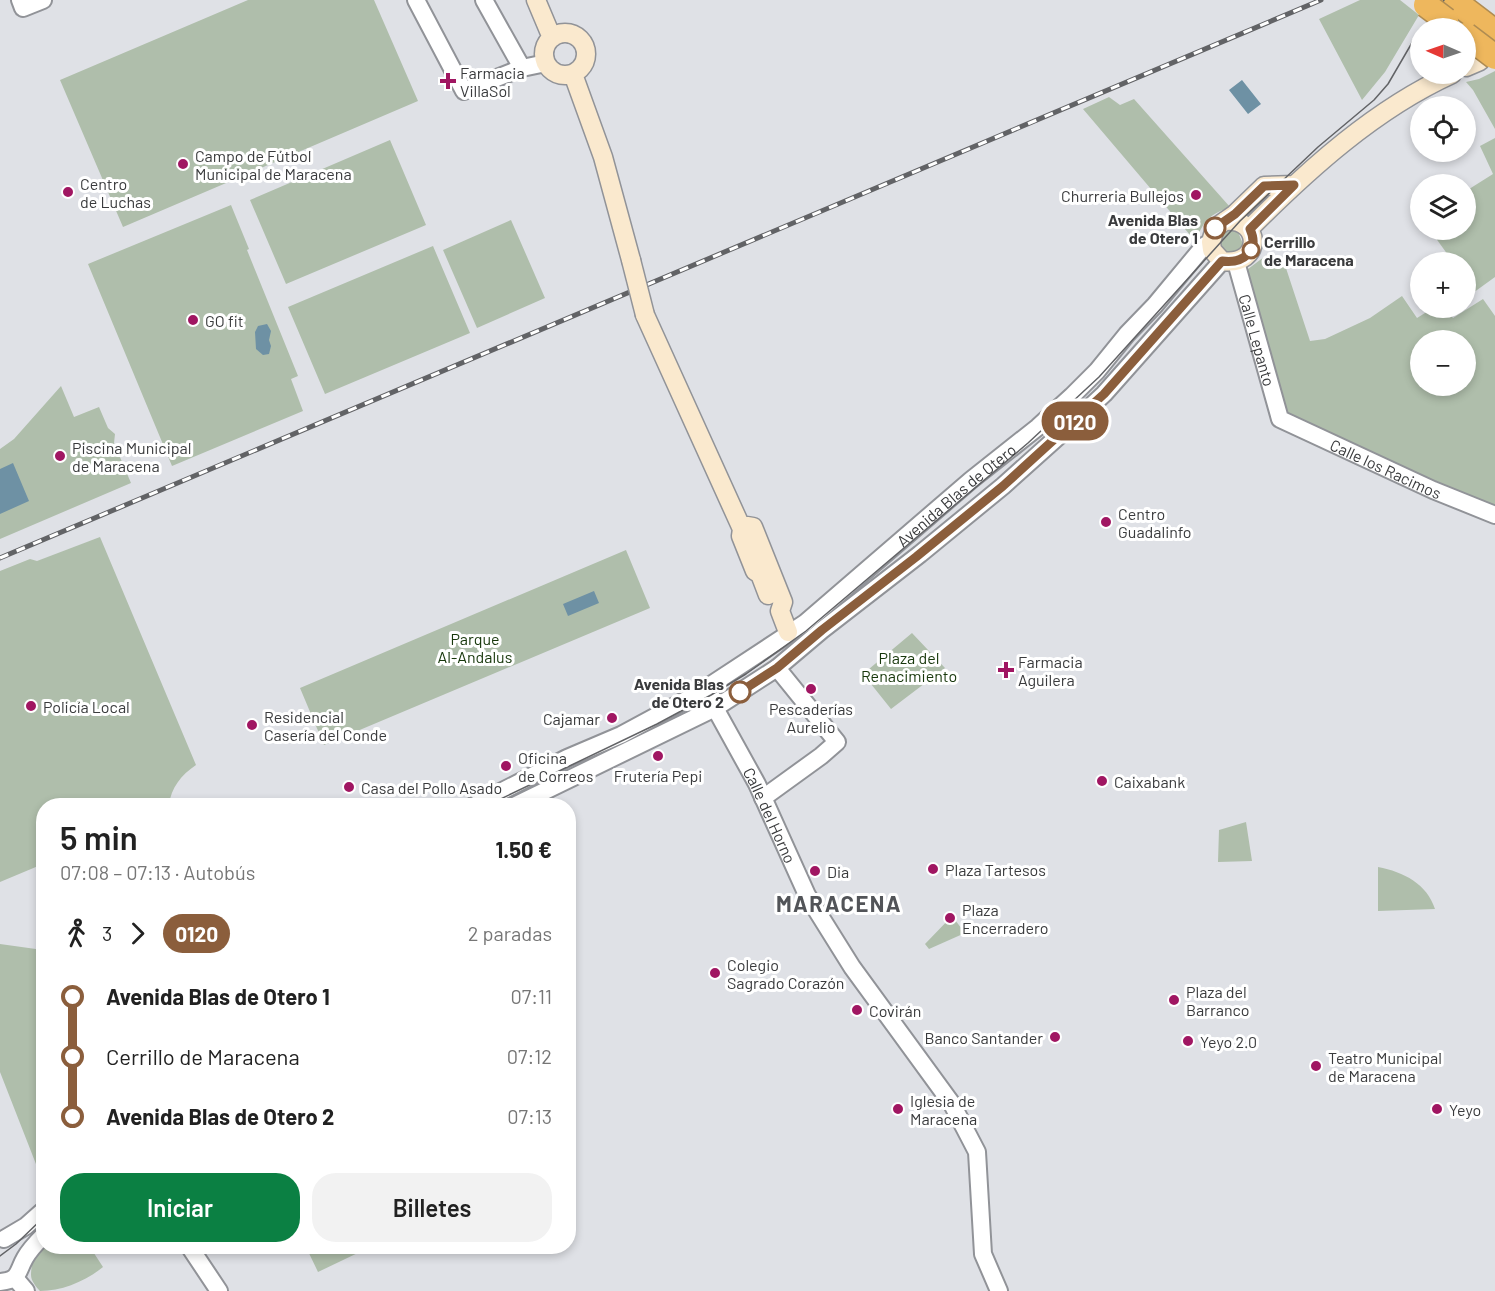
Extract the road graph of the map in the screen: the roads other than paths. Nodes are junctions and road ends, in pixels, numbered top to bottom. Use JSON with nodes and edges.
{"nodes":[{"id":1,"x":43,"y":0,"type":"edge"},
{"id":2,"x":416,"y":0,"type":"edge"},
{"id":3,"x":484,"y":0,"type":"edge"},
{"id":4,"x":536,"y":0,"type":"edge"},
{"id":5,"x":549,"y":0,"type":"edge"},
{"id":6,"x":1423,"y":3,"type":"edge"},
{"id":7,"x":22,"y":4,"type":"edge"},
{"id":8,"x":1453,"y":13,"type":"edge"},
{"id":9,"x":1481,"y":30,"type":"edge"},
{"id":10,"x":557,"y":36,"type":"junction"},
{"id":11,"x":1480,"y":62,"type":"edge"},
{"id":12,"x":546,"y":63,"type":"junction"},
{"id":13,"x":522,"y":68,"type":"junction"},
{"id":14,"x":573,"y":74,"type":"junction"},
{"id":15,"x":1431,"y":84,"type":"edge"},
{"id":16,"x":1294,"y":185,"type":"junction"},
{"id":17,"x":1225,"y":221,"type":"junction"},
{"id":18,"x":1250,"y":229,"type":"junction"},
{"id":19,"x":1211,"y":242,"type":"junction"},
{"id":20,"x":1229,"y":261,"type":"junction"},
{"id":21,"x":1280,"y":419,"type":"joint"},
{"id":22,"x":1495,"y":515,"type":"edge"},
{"id":23,"x":788,"y":632,"type":"junction"},
{"id":24,"x":800,"y":649,"type":"junction"},
{"id":25,"x":777,"y":668,"type":"junction"},
{"id":26,"x":713,"y":682,"type":"junction"},
{"id":27,"x":715,"y":708,"type":"junction"},
{"id":28,"x":488,"y":798,"type":"edge"},
{"id":29,"x":530,"y":798,"type":"edge"},
{"id":30,"x":763,"y":798,"type":"junction"},
{"id":31,"x":36,"y":1217,"type":"edge"},
{"id":32,"x":2,"y":1239,"type":"edge"},
{"id":33,"x":36,"y":1245,"type":"edge"},
{"id":34,"x":194,"y":1254,"type":"edge"},
{"id":35,"x":24,"y":1261,"type":"junction"},
{"id":36,"x":7,"y":1280,"type":"edge"},
{"id":37,"x":26,"y":1291,"type":"edge"},
{"id":38,"x":219,"y":1291,"type":"edge"},
{"id":39,"x":999,"y":1291,"type":"edge"}],
"edges":[{"from":1,"to":7,"type":"street"},
{"from":2,"to":13,"type":"street"},
{"from":3,"to":13,"type":"street"},
{"from":4,"to":10,"type":"main road"},
{"from":5,"to":10,"type":"main road"},
{"from":6,"to":8,"type":"highway","bridge":true},
{"from":8,"to":9,"type":"highway"},
{"from":9,"to":11,"type":"highway","bridge":true},
{"from":10,"to":12,"type":"main road"},
{"from":10,"to":14,"type":"main road"},
{"from":12,"to":13,"type":"street"},
{"from":12,"to":14,"type":"main road"},
{"from":14,"to":23,"type":"main road","bridge":true},
{"from":15,"to":16,"type":"main road"},
{"from":16,"to":17,"type":"main road"},
{"from":16,"to":18,"type":"main road"},
{"from":17,"to":18,"type":"main road"},
{"from":17,"to":19,"type":"main road"},
{"from":18,"to":20,"type":"main road"},
{"from":19,"to":20,"type":"main road"},
{"from":19,"to":23,"type":"street","name":"Avenida Blas de Otero"},
{"from":20,"to":21,"type":"street","name":"Calle Lepanto"},
{"from":20,"to":24,"type":"street","name":"Avenida Blas de Otero"},
{"from":21,"to":22,"type":"street","name":"Calle los Racimos"},
{"from":23,"to":24,"type":"street"},
{"from":23,"to":25,"type":"street"},
{"from":23,"to":26,"type":"street","name":"Avenida Blas de Otero"},
{"from":24,"to":25,"type":"street","name":"Avenida Blas de Otero"},
{"from":25,"to":27,"type":"street","name":"Avenida Blas de Otero"},
{"from":25,"to":30,"type":"street"},
{"from":26,"to":27,"type":"street"},
{"from":26,"to":28,"type":"street","name":"Avenida Blas de Otero"},
{"from":27,"to":29,"type":"street","name":"Avenida Blas de Otero"},
{"from":27,"to":30,"type":"street","name":"Calle del Horno"},
{"from":30,"to":39,"type":"street","name":"Calle del Horno"},
{"from":31,"to":32,"type":"street"},
{"from":32,"to":35,"type":"street"},
{"from":33,"to":35,"type":"street"},
{"from":34,"to":38,"type":"street"},
{"from":35,"to":36,"type":"street"},
{"from":36,"to":37,"type":"street"}]}
